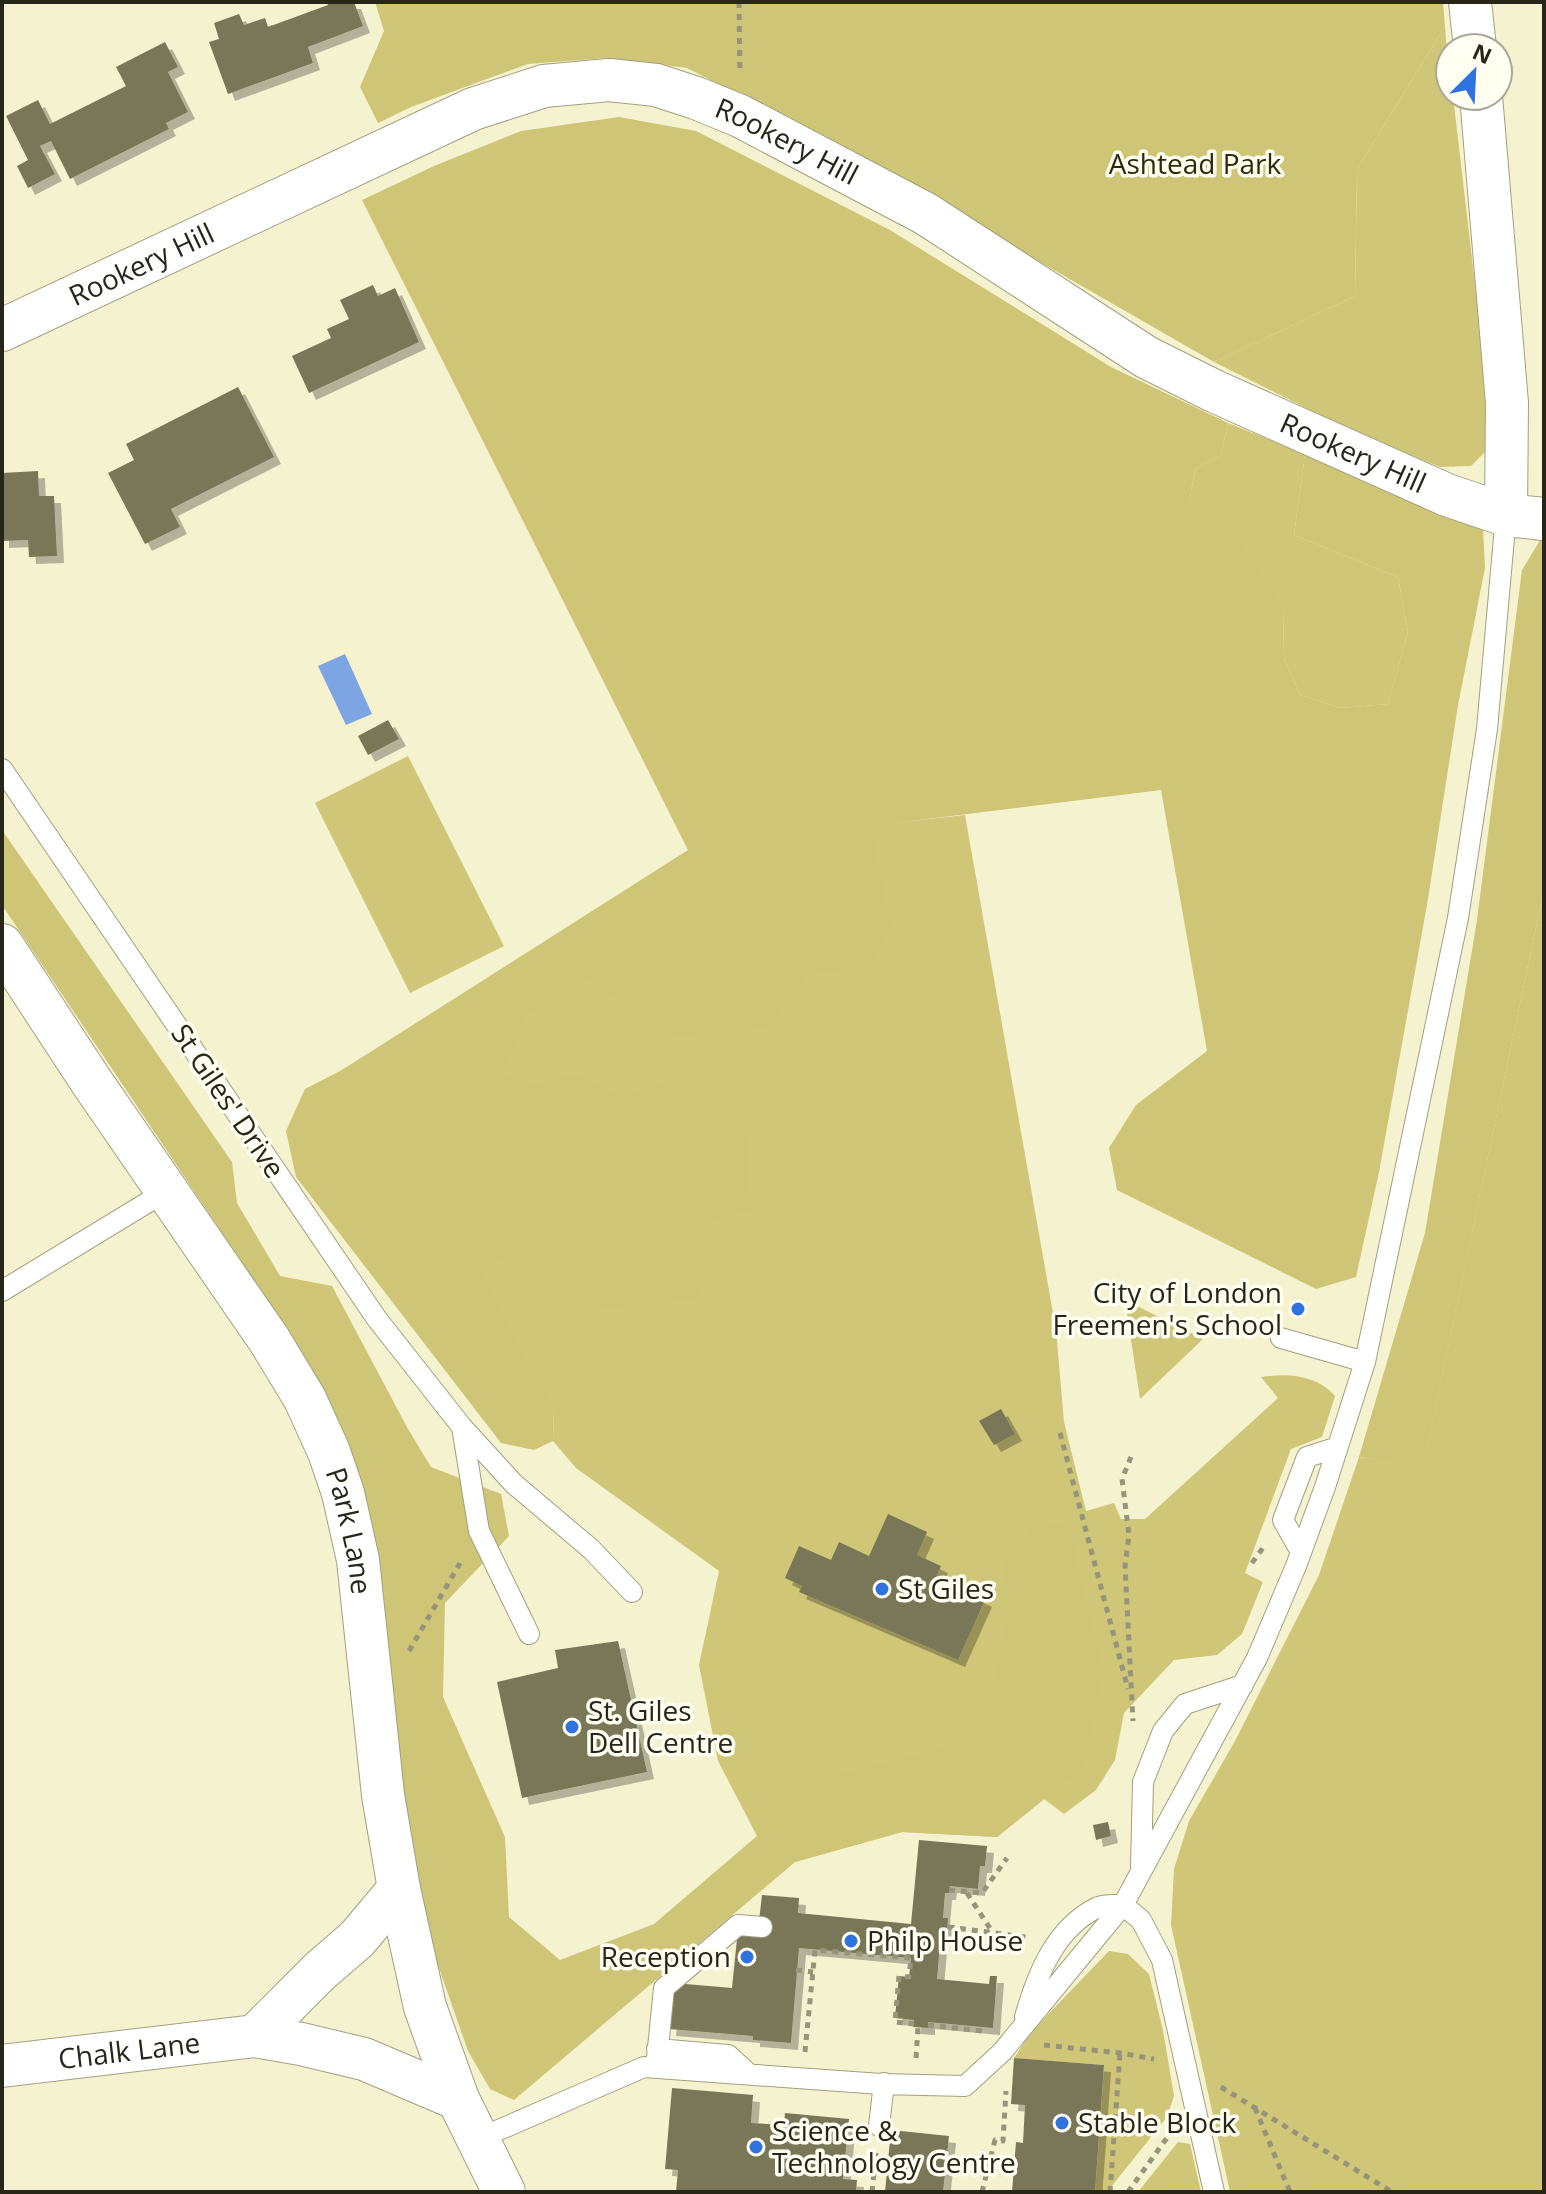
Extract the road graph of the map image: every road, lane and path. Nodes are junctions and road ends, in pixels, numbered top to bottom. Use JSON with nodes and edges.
{"nodes":[{"id":1,"x":739,"y":2,"type":"edge"},
{"id":2,"x":1470,"y":2,"type":"edge"},
{"id":3,"x":1473,"y":32,"type":"edge"},
{"id":4,"x":1482,"y":112,"type":"edge"},
{"id":5,"x":740,"y":116,"type":"junction"},
{"id":6,"x":2,"y":330,"type":"edge"},
{"id":7,"x":1525,"y":517,"type":"edge"},
{"id":8,"x":2,"y":769,"type":"edge"},
{"id":9,"x":2,"y":945,"type":"edge"},
{"id":10,"x":168,"y":1190,"type":"junction"},
{"id":11,"x":2,"y":1291,"type":"edge"},
{"id":12,"x":1281,"y":1338,"type":"dead end"},
{"id":13,"x":1365,"y":1362,"type":"junction"},
{"id":14,"x":462,"y":1427,"type":"junction"},
{"id":15,"x":1060,"y":1433,"type":"dead end"},
{"id":16,"x":1338,"y":1447,"type":"junction"},
{"id":17,"x":1131,"y":1457,"type":"dead end"},
{"id":18,"x":479,"y":1531,"type":"junction"},
{"id":19,"x":1301,"y":1552,"type":"junction"},
{"id":20,"x":632,"y":1592,"type":"dead end"},
{"id":21,"x":529,"y":1634,"type":"dead end"},
{"id":22,"x":405,"y":1657,"type":"dead end"},
{"id":23,"x":1243,"y":1685,"type":"junction"},
{"id":24,"x":1132,"y":1702,"type":"junction"},
{"id":25,"x":1133,"y":1734,"type":"dead end"},
{"id":26,"x":1007,"y":1858,"type":"dead end"},
{"id":27,"x":1141,"y":1871,"type":"junction"},
{"id":28,"x":399,"y":1889,"type":"junction"},
{"id":29,"x":949,"y":1890,"type":"dead end"},
{"id":30,"x":966,"y":1892,"type":"junction"},
{"id":31,"x":1123,"y":1905,"type":"junction"},
{"id":32,"x":762,"y":1927,"type":"dead end"},
{"id":33,"x":948,"y":1927,"type":"dead end"},
{"id":34,"x":993,"y":1933,"type":"junction"},
{"id":35,"x":1034,"y":1938,"type":"dead end"},
{"id":36,"x":796,"y":1970,"type":"dead end"},
{"id":37,"x":813,"y":1972,"type":"junction"},
{"id":38,"x":928,"y":2025,"type":"dead end"},
{"id":39,"x":985,"y":2031,"type":"dead end"},
{"id":40,"x":255,"y":2036,"type":"junction"},
{"id":41,"x":917,"y":2038,"type":"dead end"},
{"id":42,"x":806,"y":2043,"type":"dead end"},
{"id":43,"x":1120,"y":2053,"type":"dead end"},
{"id":44,"x":652,"y":2062,"type":"junction"},
{"id":45,"x":2,"y":2066,"type":"edge"},
{"id":46,"x":1007,"y":2081,"type":"dead end"},
{"id":47,"x":884,"y":2083,"type":"junction"},
{"id":48,"x":458,"y":2099,"type":"junction"},
{"id":49,"x":1255,"y":2108,"type":"dead end"},
{"id":50,"x":1196,"y":2115,"type":"junction"},
{"id":51,"x":879,"y":2126,"type":"joint"},
{"id":52,"x":478,"y":2139,"type":"junction"},
{"id":53,"x":504,"y":2192,"type":"edge"},
{"id":54,"x":872,"y":2192,"type":"edge"},
{"id":55,"x":982,"y":2192,"type":"edge"},
{"id":56,"x":1110,"y":2192,"type":"edge"},
{"id":57,"x":1128,"y":2192,"type":"edge"},
{"id":58,"x":1214,"y":2192,"type":"edge"},
{"id":59,"x":1290,"y":2192,"type":"edge"}],
"edges":[{"from":1,"to":5,"type":"path"},
{"from":2,"to":3,"type":"street"},
{"from":4,"to":7,"type":"street"},
{"from":5,"to":6,"type":"street","name":"Rookery Hill"},
{"from":5,"to":7,"type":"street","name":"Rookery Hill"},
{"from":7,"to":13,"type":"lane"},
{"from":8,"to":14,"type":"lane","name":"St Giles' Drive"},
{"from":9,"to":10,"type":"street","name":"Park Lane"},
{"from":10,"to":11,"type":"lane"},
{"from":10,"to":28,"type":"street","name":"Park Lane"},
{"from":12,"to":13,"type":"lane"},
{"from":13,"to":16,"type":"lane"},
{"from":14,"to":18,"type":"lane","name":"St Giles' Drive"},
{"from":14,"to":20,"type":"lane","name":"St Giles' Drive"},
{"from":15,"to":24,"type":"path"},
{"from":16,"to":19,"type":"lane"},
{"from":16,"to":19,"type":"lane"},
{"from":17,"to":24,"type":"path"},
{"from":18,"to":21,"type":"lane","name":"St Giles' Drive"},
{"from":18,"to":22,"type":"path"},
{"from":19,"to":23,"type":"lane"},
{"from":23,"to":27,"type":"lane"},
{"from":23,"to":27,"type":"lane"},
{"from":24,"to":25,"type":"path"},
{"from":26,"to":30,"type":"path"},
{"from":27,"to":31,"type":"lane"},
{"from":28,"to":40,"type":"street"},
{"from":28,"to":48,"type":"street","name":"Park Lane"},
{"from":29,"to":30,"type":"path"},
{"from":30,"to":34,"type":"path"},
{"from":31,"to":47,"type":"lane"},
{"from":31,"to":50,"type":"lane"},
{"from":32,"to":44,"type":"lane"},
{"from":33,"to":34,"type":"path"},
{"from":34,"to":35,"type":"path"},
{"from":36,"to":37,"type":"path"},
{"from":37,"to":41,"type":"path"},
{"from":37,"to":42,"type":"path"},
{"from":38,"to":39,"type":"path"},
{"from":40,"to":45,"type":"street","name":"Chalk Lane"},
{"from":40,"to":48,"type":"street","name":"Chalk Lane"},
{"from":43,"to":56,"type":"path"},
{"from":44,"to":47,"type":"lane"},
{"from":44,"to":52,"type":"lane"},
{"from":46,"to":55,"type":"path"},
{"from":47,"to":51,"type":"lane"},
{"from":48,"to":52,"type":"street","name":"Park Lane"},
{"from":49,"to":59,"type":"path"},
{"from":50,"to":57,"type":"path"},
{"from":50,"to":58,"type":"lane"},
{"from":51,"to":54,"type":"path"},
{"from":52,"to":53,"type":"street","name":"Park Lane"}]}
